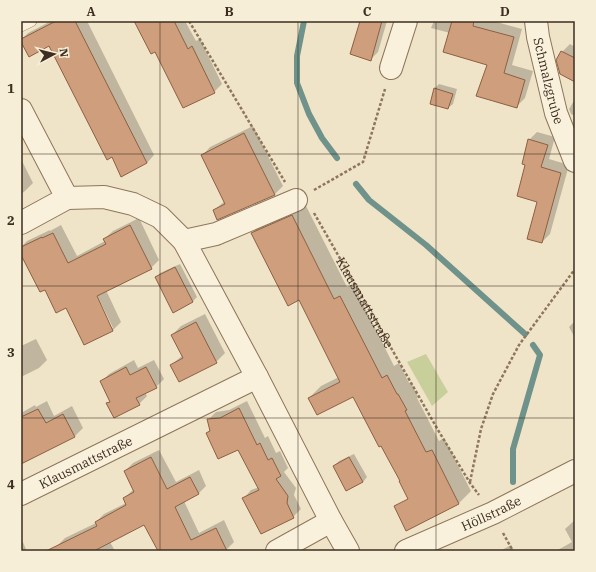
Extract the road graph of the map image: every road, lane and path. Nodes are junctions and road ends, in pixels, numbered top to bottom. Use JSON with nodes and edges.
{"nodes":[{"id":1,"x":31,"y":21,"type":"edge"},
{"id":2,"x":189,"y":21,"type":"edge"},
{"id":3,"x":406,"y":21,"type":"edge"},
{"id":4,"x":536,"y":21,"type":"edge"},
{"id":5,"x":21,"y":26,"type":"edge"},
{"id":6,"x":391,"y":68,"type":"joint"},
{"id":7,"x":21,"y":110,"type":"edge"},
{"id":8,"x":575,"y":161,"type":"edge"},
{"id":9,"x":67,"y":198,"type":"junction"},
{"id":10,"x":296,"y":200,"type":"junction"},
{"id":11,"x":21,"y":223,"type":"edge"},
{"id":12,"x":184,"y":241,"type":"junction"},
{"id":13,"x":575,"y":269,"type":"edge"},
{"id":14,"x":257,"y":377,"type":"junction"},
{"id":15,"x":575,"y":471,"type":"edge"},
{"id":16,"x":470,"y":483,"type":"junction"},
{"id":17,"x":21,"y":494,"type":"edge"},
{"id":18,"x":493,"y":513,"type":"junction"},
{"id":19,"x":332,"y":521,"type":"junction"},
{"id":20,"x":278,"y":551,"type":"edge"},
{"id":21,"x":348,"y":551,"type":"edge"},
{"id":22,"x":406,"y":551,"type":"edge"}],
"edges":[{"from":1,"to":5,"type":"lane"},
{"from":2,"to":10,"type":"path"},
{"from":3,"to":6,"type":"street"},
{"from":4,"to":8,"type":"street","name":"Schmalzgrube"},
{"from":6,"to":10,"type":"path"},
{"from":7,"to":9,"type":"street"},
{"from":9,"to":11,"type":"street"},
{"from":9,"to":12,"type":"street"},
{"from":10,"to":12,"type":"street"},
{"from":10,"to":16,"type":"path","name":"Klausmattstraße"},
{"from":12,"to":14,"type":"street"},
{"from":13,"to":16,"type":"path"},
{"from":14,"to":17,"type":"street","name":"Klausmattstraße"},
{"from":14,"to":19,"type":"street"},
{"from":15,"to":18,"type":"street","name":"Höllstraße"},
{"from":16,"to":18,"type":"path","name":"Klausmattstraße"},
{"from":18,"to":22,"type":"street","name":"Höllstraße"},
{"from":19,"to":20,"type":"street"},
{"from":19,"to":21,"type":"street"}]}
